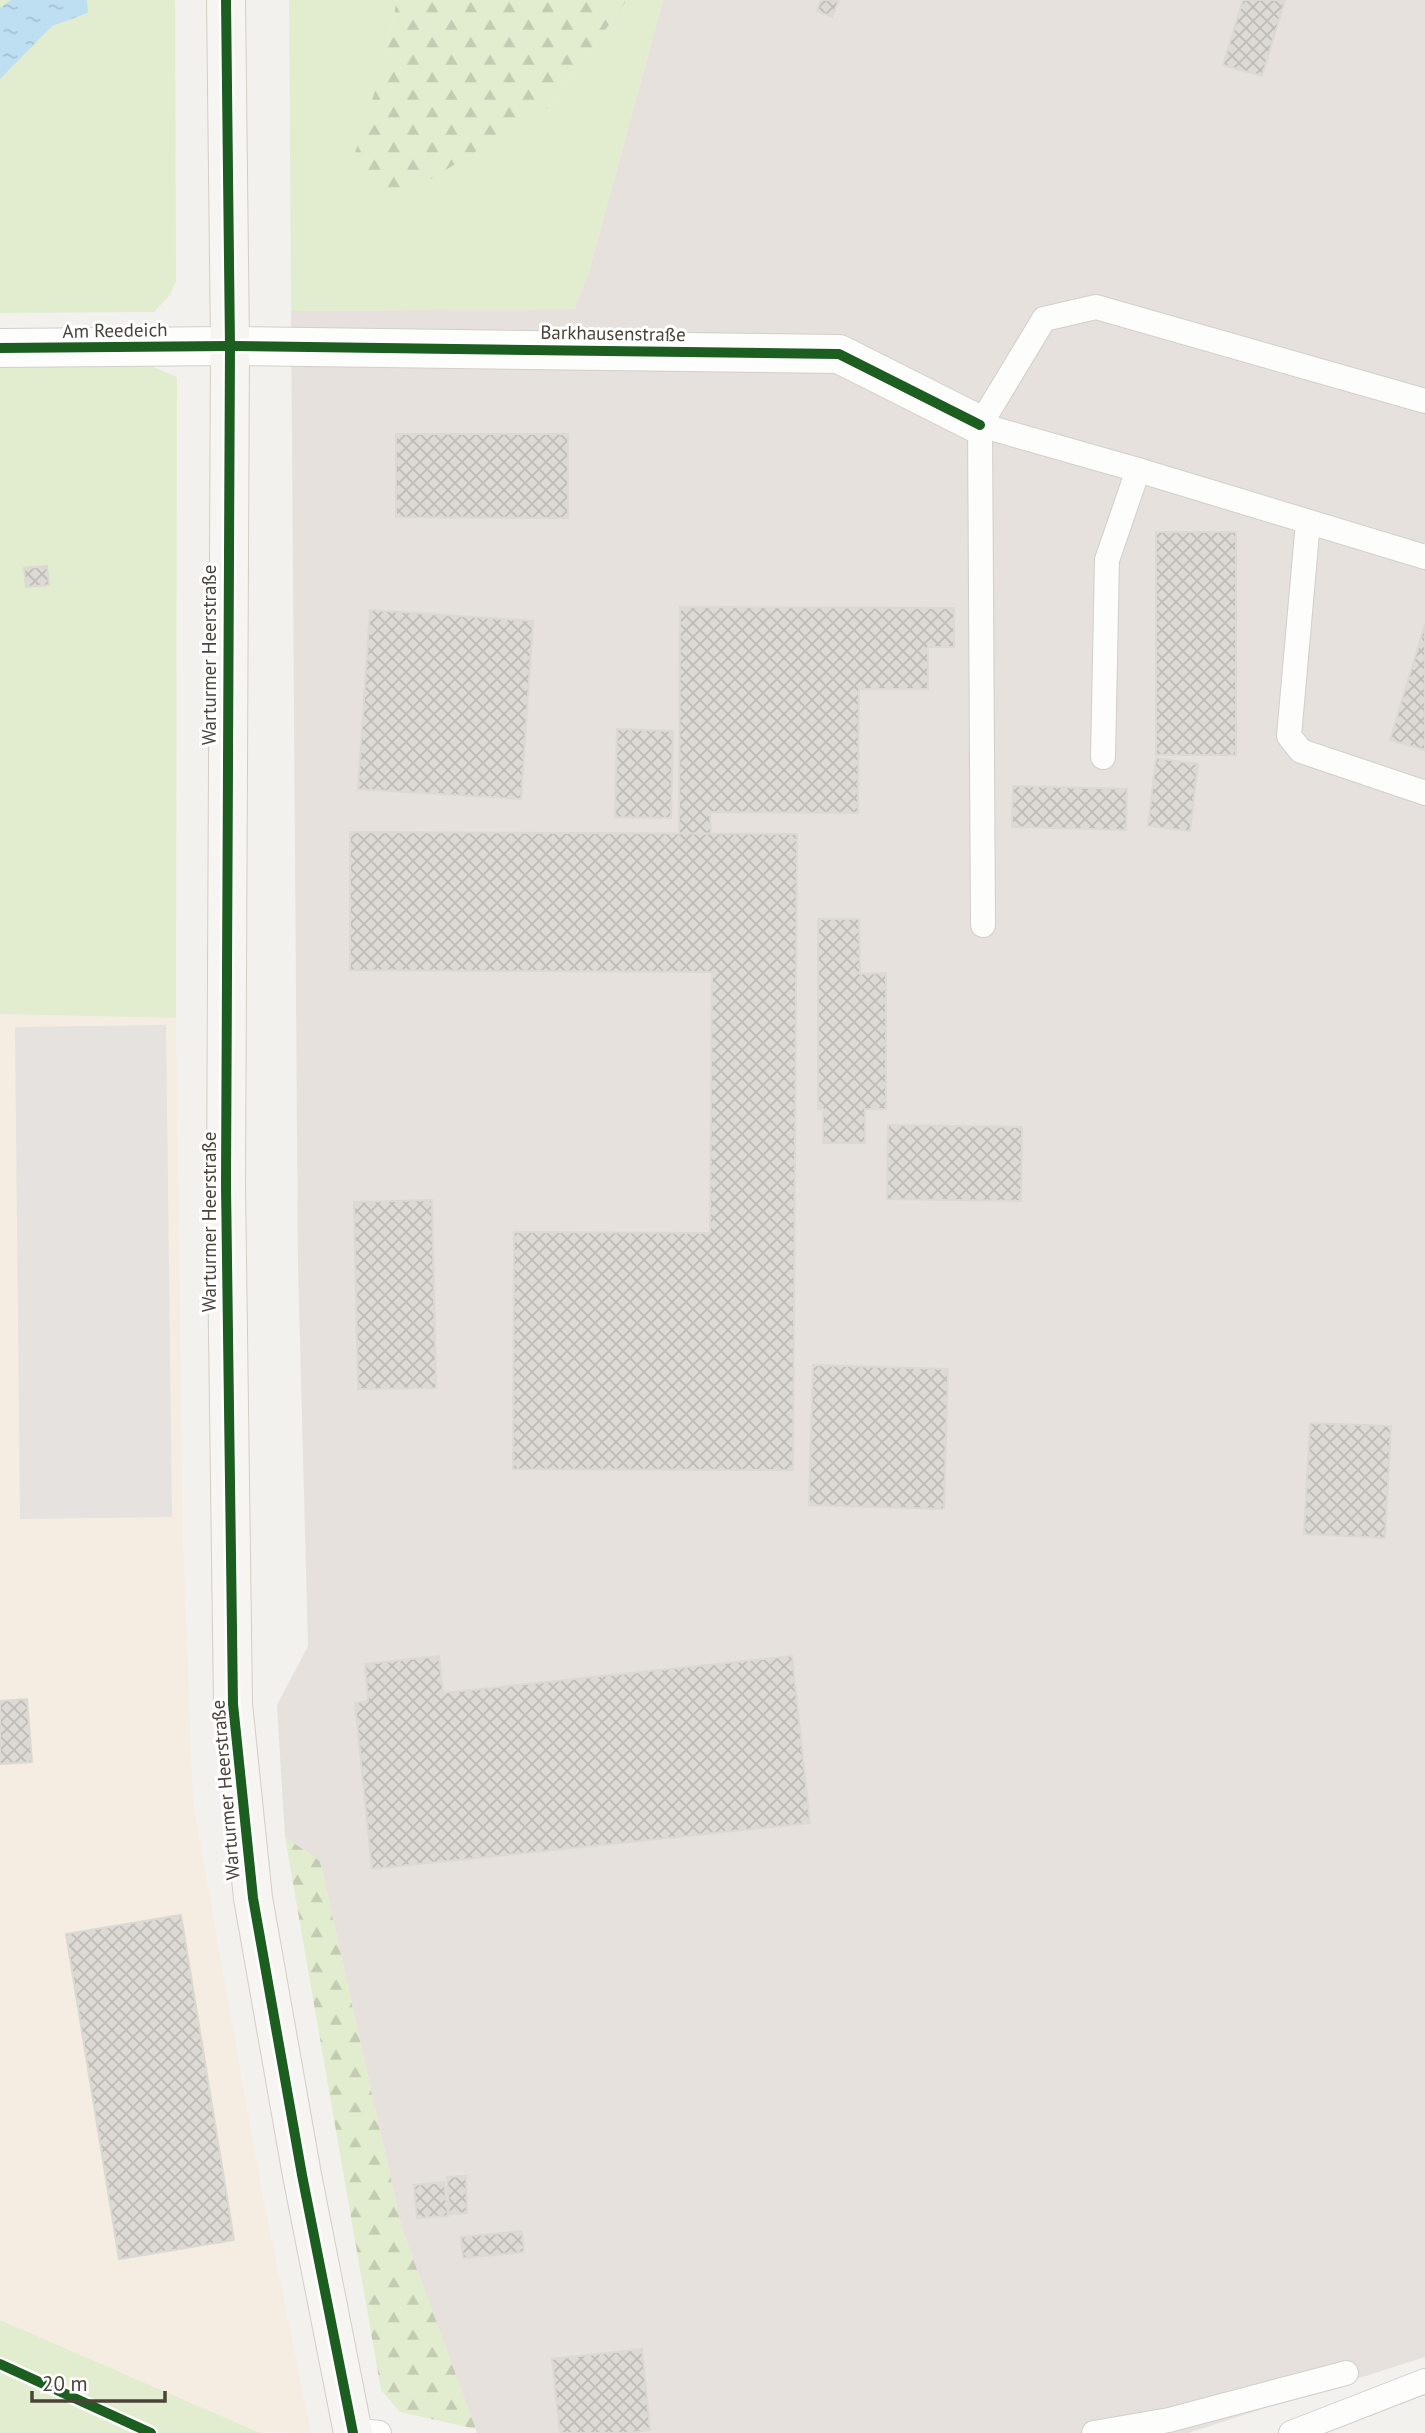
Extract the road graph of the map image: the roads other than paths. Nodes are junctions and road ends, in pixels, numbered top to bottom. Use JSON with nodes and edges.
{"nodes":[{"id":1,"x":226,"y":0,"type":"edge"},
{"id":2,"x":230,"y":346,"type":"junction"},
{"id":3,"x":0,"y":348,"type":"edge"},
{"id":4,"x":1425,"y":401,"type":"edge"},
{"id":5,"x":980,"y":425,"type":"junction"},
{"id":6,"x":1138,"y":470,"type":"junction"},
{"id":7,"x":1308,"y":522,"type":"junction"},
{"id":8,"x":1425,"y":557,"type":"edge"},
{"id":9,"x":1103,"y":757,"type":"dead end"},
{"id":10,"x":1425,"y":793,"type":"edge"},
{"id":11,"x":983,"y":925,"type":"dead end"},
{"id":12,"x":1346,"y":2373,"type":"dead end"},
{"id":13,"x":1425,"y":2381,"type":"edge"},
{"id":14,"x":361,"y":2432,"type":"edge"},
{"id":15,"x":1094,"y":2433,"type":"edge"},
{"id":16,"x":1291,"y":2433,"type":"edge"}],
"edges":[{"from":1,"to":2,"type":"street","name":"Warturmer Heerstraße"},
{"from":2,"to":3,"type":"street","name":"Am Reedeich"},
{"from":2,"to":5,"type":"street","name":"Barkhausenstraße"},
{"from":2,"to":14,"type":"street","name":"Warturmer Heerstraße"},
{"from":4,"to":5,"type":"lane"},
{"from":5,"to":6,"type":"lane"},
{"from":5,"to":11,"type":"lane"},
{"from":6,"to":7,"type":"lane"},
{"from":6,"to":9,"type":"lane"},
{"from":7,"to":8,"type":"lane"},
{"from":7,"to":10,"type":"lane"},
{"from":12,"to":15,"type":"lane"},
{"from":13,"to":16,"type":"lane"}]}
